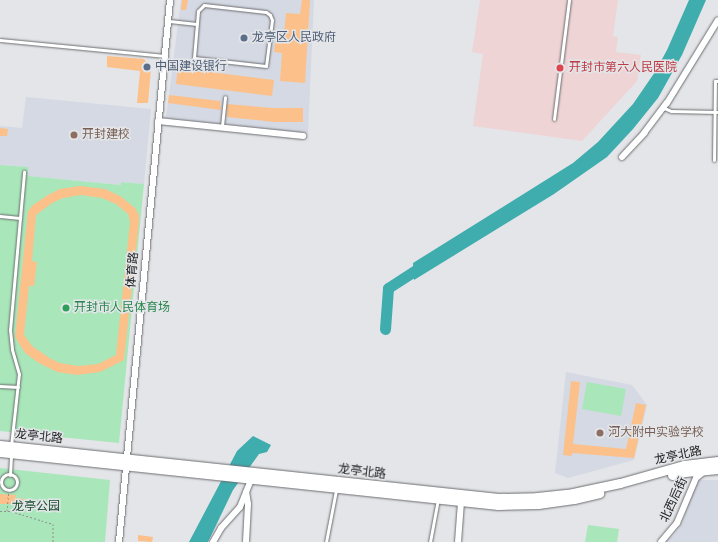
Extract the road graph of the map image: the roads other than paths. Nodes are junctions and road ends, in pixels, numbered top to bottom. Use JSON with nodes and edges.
{"nodes":[{"id":1,"x":170,"y":0,"type":"edge"},
{"id":2,"x":569,"y":0,"type":"edge"},
{"id":3,"x":168,"y":20,"type":"junction"},
{"id":4,"x":718,"y":20,"type":"edge"},
{"id":5,"x":197,"y":24,"type":"junction"},
{"id":6,"x":0,"y":40,"type":"edge"},
{"id":7,"x":165,"y":56,"type":"junction"},
{"id":8,"x":718,"y":81,"type":"edge"},
{"id":9,"x":225,"y":97,"type":"dead end"},
{"id":10,"x":664,"y":108,"type":"junction"},
{"id":11,"x":716,"y":112,"type":"edge"},
{"id":12,"x":554,"y":119,"type":"dead end"},
{"id":13,"x":158,"y":121,"type":"junction"},
{"id":14,"x":222,"y":126,"type":"junction"},
{"id":15,"x":303,"y":136,"type":"dead end"},
{"id":16,"x":622,"y":157,"type":"dead end"},
{"id":17,"x":714,"y":160,"type":"dead end"},
{"id":18,"x":24,"y":172,"type":"dead end"},
{"id":19,"x":0,"y":216,"type":"edge"},
{"id":20,"x":20,"y":218,"type":"junction"},
{"id":21,"x":0,"y":386,"type":"edge"},
{"id":22,"x":18,"y":387,"type":"junction"},
{"id":23,"x":0,"y":446,"type":"edge"},
{"id":24,"x":11,"y":450,"type":"junction"},
{"id":25,"x":0,"y":452,"type":"edge"},
{"id":26,"x":718,"y":461,"type":"edge"},
{"id":27,"x":126,"y":462,"type":"junction"},
{"id":28,"x":708,"y":469,"type":"junction"},
{"id":29,"x":718,"y":469,"type":"edge"},
{"id":30,"x":10,"y":475,"type":"junction"},
{"id":31,"x":250,"y":476,"type":"junction"},
{"id":32,"x":336,"y":488,"type":"junction"},
{"id":33,"x":246,"y":492,"type":"junction"},
{"id":34,"x":438,"y":499,"type":"junction"},
{"id":35,"x":461,"y":502,"type":"junction"},
{"id":36,"x":120,"y":542,"type":"edge"},
{"id":37,"x":213,"y":542,"type":"edge"},
{"id":38,"x":246,"y":542,"type":"edge"},
{"id":39,"x":326,"y":542,"type":"edge"},
{"id":40,"x":430,"y":542,"type":"edge"},
{"id":41,"x":458,"y":542,"type":"edge"},
{"id":42,"x":661,"y":542,"type":"edge"}],
"edges":[{"from":1,"to":3,"type":"street","name":"体育路"},
{"from":2,"to":12,"type":"lane"},
{"from":3,"to":5,"type":"lane"},
{"from":3,"to":7,"type":"street","name":"体育路"},
{"from":4,"to":10,"type":"street"},
{"from":5,"to":5,"type":"lane"},
{"from":6,"to":7,"type":"lane"},
{"from":7,"to":13,"type":"street","name":"体育路"},
{"from":8,"to":11,"type":"lane"},
{"from":9,"to":14,"type":"lane"},
{"from":10,"to":11,"type":"lane"},
{"from":10,"to":16,"type":"street"},
{"from":11,"to":17,"type":"lane"},
{"from":13,"to":14,"type":"street"},
{"from":13,"to":27,"type":"street","name":"体育路"},
{"from":14,"to":15,"type":"street"},
{"from":18,"to":20,"type":"lane"},
{"from":19,"to":20,"type":"lane"},
{"from":20,"to":22,"type":"lane"},
{"from":21,"to":22,"type":"lane"},
{"from":22,"to":24,"type":"lane"},
{"from":23,"to":24,"type":"main road","name":"龙亭北路"},
{"from":24,"to":25,"type":"main road","name":"龙亭北路"},
{"from":24,"to":27,"type":"main road","name":"龙亭北路"},
{"from":24,"to":30,"type":"lane"},
{"from":26,"to":31,"type":"main road","name":"龙亭北路"},
{"from":27,"to":31,"type":"main road","name":"龙亭北路"},
{"from":27,"to":36,"type":"street","name":"体育路"},
{"from":28,"to":29,"type":"main road","name":"龙亭北路"},
{"from":28,"to":35,"type":"main road","name":"龙亭北路"},
{"from":28,"to":42,"type":"street","name":"北西后街"},
{"from":30,"to":30,"type":"lane"},
{"from":31,"to":32,"type":"main road","name":"龙亭北路"},
{"from":31,"to":33,"type":"street"},
{"from":32,"to":34,"type":"main road","name":"龙亭北路"},
{"from":32,"to":39,"type":"lane"},
{"from":33,"to":37,"type":"street"},
{"from":33,"to":38,"type":"street"},
{"from":34,"to":35,"type":"main road","name":"龙亭北路"},
{"from":34,"to":40,"type":"lane"},
{"from":35,"to":41,"type":"street"}]}
